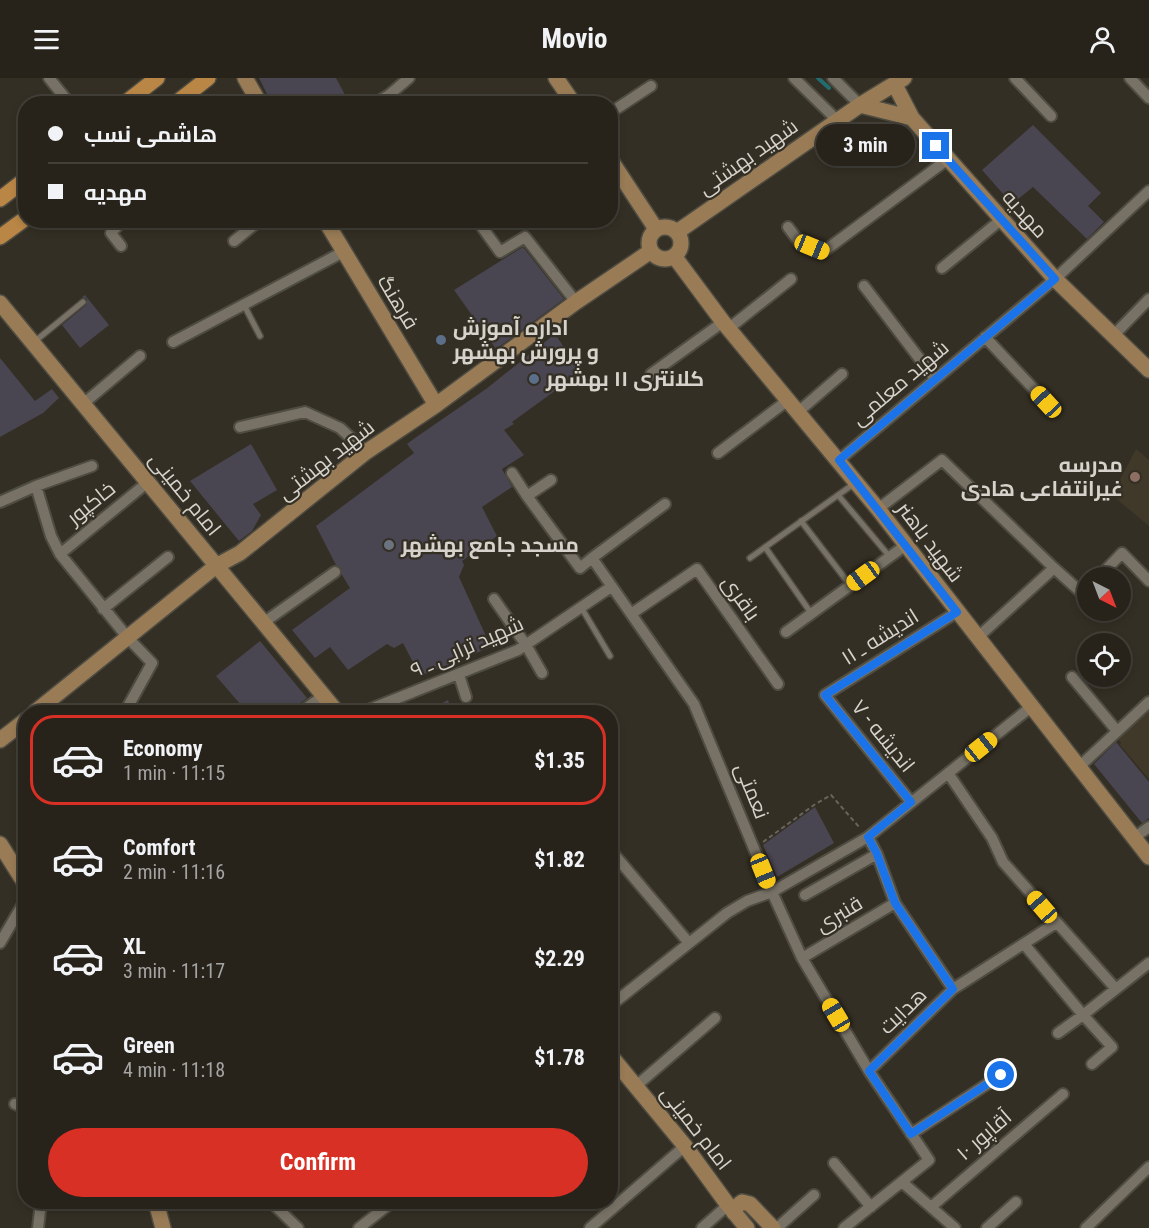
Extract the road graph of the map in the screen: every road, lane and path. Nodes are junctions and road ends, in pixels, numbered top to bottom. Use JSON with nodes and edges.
{"nodes":[{"id":1,"x":49,"y":78,"type":"edge"},
{"id":2,"x":157,"y":78,"type":"edge"},
{"id":3,"x":208,"y":78,"type":"edge"},
{"id":4,"x":245,"y":78,"type":"edge"},
{"id":5,"x":409,"y":78,"type":"edge"},
{"id":6,"x":556,"y":78,"type":"edge"},
{"id":7,"x":794,"y":78,"type":"edge"},
{"id":8,"x":833,"y":78,"type":"edge"},
{"id":9,"x":1015,"y":78,"type":"edge"},
{"id":10,"x":1130,"y":78,"type":"edge"},
{"id":11,"x":900,"y":81,"type":"edge"},
{"id":12,"x":651,"y":86,"type":"dead end"},
{"id":13,"x":64,"y":96,"type":"edge"},
{"id":14,"x":134,"y":96,"type":"edge"},
{"id":15,"x":185,"y":96,"type":"edge"},
{"id":16,"x":255,"y":96,"type":"edge"},
{"id":17,"x":394,"y":96,"type":"edge"},
{"id":18,"x":568,"y":96,"type":"edge"},
{"id":19,"x":1149,"y":98,"type":"edge"},
{"id":20,"x":860,"y":105,"type":"junction"},
{"id":21,"x":618,"y":108,"type":"edge"},
{"id":22,"x":1051,"y":116,"type":"dead end"},
{"id":23,"x":912,"y":118,"type":"junction"},
{"id":24,"x":837,"y":121,"type":"junction"},
{"id":25,"x":948,"y":159,"type":"junction"},
{"id":26,"x":618,"y":171,"type":"edge"},
{"id":27,"x":18,"y":185,"type":"edge"},
{"id":28,"x":1149,"y":191,"type":"edge"},
{"id":29,"x":0,"y":198,"type":"edge"},
{"id":30,"x":1002,"y":219,"type":"junction"},
{"id":31,"x":18,"y":224,"type":"edge"},
{"id":32,"x":788,"y":227,"type":"dead end"},
{"id":33,"x":116,"y":228,"type":"edge"},
{"id":34,"x":250,"y":228,"type":"edge"},
{"id":35,"x":330,"y":228,"type":"edge"},
{"id":36,"x":483,"y":228,"type":"edge"},
{"id":37,"x":656,"y":229,"type":"junction"},
{"id":38,"x":677,"y":232,"type":"junction"},
{"id":39,"x":0,"y":237,"type":"edge"},
{"id":40,"x":234,"y":241,"type":"dead end"},
{"id":41,"x":121,"y":246,"type":"dead end"},
{"id":42,"x":651,"y":251,"type":"junction"},
{"id":43,"x":343,"y":252,"type":"junction"},
{"id":44,"x":674,"y":256,"type":"junction"},
{"id":45,"x":942,"y":268,"type":"dead end"},
{"id":46,"x":791,"y":279,"type":"dead end"},
{"id":47,"x":1055,"y":279,"type":"junction"},
{"id":48,"x":864,"y":286,"type":"dead end"},
{"id":49,"x":1149,"y":299,"type":"edge"},
{"id":50,"x":83,"y":302,"type":"dead end"},
{"id":51,"x":576,"y":302,"type":"junction"},
{"id":52,"x":0,"y":303,"type":"edge"},
{"id":53,"x":244,"y":305,"type":"junction"},
{"id":54,"x":726,"y":325,"type":"junction"},
{"id":55,"x":1113,"y":335,"type":"junction"},
{"id":56,"x":260,"y":336,"type":"dead end"},
{"id":57,"x":986,"y":337,"type":"junction"},
{"id":58,"x":173,"y":342,"type":"dead end"},
{"id":59,"x":33,"y":343,"type":"junction"},
{"id":60,"x":140,"y":356,"type":"dead end"},
{"id":61,"x":1149,"y":370,"type":"edge"},
{"id":62,"x":651,"y":374,"type":"dead end"},
{"id":63,"x":842,"y":374,"type":"dead end"},
{"id":64,"x":935,"y":380,"type":"junction"},
{"id":65,"x":1046,"y":402,"type":"dead end"},
{"id":66,"x":83,"y":404,"type":"junction"},
{"id":67,"x":436,"y":405,"type":"junction"},
{"id":68,"x":793,"y":406,"type":"junction"},
{"id":69,"x":240,"y":427,"type":"dead end"},
{"id":70,"x":366,"y":452,"type":"junction"},
{"id":71,"x":718,"y":453,"type":"dead end"},
{"id":72,"x":839,"y":460,"type":"junction"},
{"id":73,"x":92,"y":466,"type":"dead end"},
{"id":74,"x":513,"y":473,"type":"dead end"},
{"id":75,"x":551,"y":480,"type":"dead end"},
{"id":76,"x":148,"y":482,"type":"junction"},
{"id":77,"x":856,"y":482,"type":"junction"},
{"id":78,"x":36,"y":486,"type":"junction"},
{"id":79,"x":838,"y":495,"type":"junction"},
{"id":80,"x":527,"y":496,"type":"junction"},
{"id":81,"x":0,"y":502,"type":"edge"},
{"id":82,"x":664,"y":504,"type":"dead end"},
{"id":83,"x":878,"y":509,"type":"junction"},
{"id":84,"x":801,"y":521,"type":"junction"},
{"id":85,"x":906,"y":545,"type":"junction"},
{"id":86,"x":765,"y":547,"type":"junction"},
{"id":87,"x":60,"y":554,"type":"junction"},
{"id":88,"x":168,"y":557,"type":"dead end"},
{"id":89,"x":890,"y":557,"type":"junction"},
{"id":90,"x":592,"y":558,"type":"junction"},
{"id":91,"x":750,"y":558,"type":"dead end"},
{"id":92,"x":216,"y":566,"type":"junction"},
{"id":93,"x":1109,"y":567,"type":"edge"},
{"id":94,"x":1054,"y":568,"type":"junction"},
{"id":95,"x":335,"y":572,"type":"dead end"},
{"id":96,"x":1149,"y":581,"type":"edge"},
{"id":97,"x":850,"y":585,"type":"junction"},
{"id":98,"x":611,"y":587,"type":"junction"},
{"id":99,"x":1077,"y":589,"type":"edge"},
{"id":100,"x":494,"y":599,"type":"dead end"},
{"id":101,"x":580,"y":607,"type":"junction"},
{"id":102,"x":103,"y":609,"type":"junction"},
{"id":103,"x":957,"y":612,"type":"junction"},
{"id":104,"x":812,"y":613,"type":"junction"},
{"id":105,"x":631,"y":614,"type":"junction"},
{"id":106,"x":263,"y":623,"type":"junction"},
{"id":107,"x":786,"y":632,"type":"dead end"},
{"id":108,"x":128,"y":638,"type":"junction"},
{"id":109,"x":977,"y":638,"type":"junction"},
{"id":110,"x":526,"y":645,"type":"junction"},
{"id":111,"x":610,"y":656,"type":"dead end"},
{"id":112,"x":542,"y":673,"type":"dead end"},
{"id":113,"x":459,"y":675,"type":"junction"},
{"id":114,"x":1072,"y":677,"type":"dead end"},
{"id":115,"x":778,"y":684,"type":"dead end"},
{"id":116,"x":825,"y":695,"type":"joint"},
{"id":117,"x":323,"y":696,"type":"junction"},
{"id":118,"x":466,"y":697,"type":"dead end"},
{"id":119,"x":1149,"y":702,"type":"edge"},
{"id":120,"x":43,"y":705,"type":"edge"},
{"id":121,"x":129,"y":705,"type":"edge"},
{"id":122,"x":311,"y":705,"type":"edge"},
{"id":123,"x":331,"y":705,"type":"edge"},
{"id":124,"x":381,"y":705,"type":"edge"},
{"id":125,"x":1031,"y":707,"type":"junction"},
{"id":126,"x":18,"y":726,"type":"edge"},
{"id":127,"x":1117,"y":731,"type":"junction"},
{"id":128,"x":0,"y":740,"type":"edge"},
{"id":129,"x":1080,"y":766,"type":"junction"},
{"id":130,"x":948,"y":773,"type":"junction"},
{"id":131,"x":911,"y":802,"type":"junction"},
{"id":132,"x":1149,"y":827,"type":"edge"},
{"id":133,"x":868,"y":837,"type":"junction"},
{"id":134,"x":1135,"y":837,"type":"junction"},
{"id":135,"x":0,"y":844,"type":"edge"},
{"id":136,"x":755,"y":850,"type":"junction"},
{"id":137,"x":877,"y":854,"type":"junction"},
{"id":138,"x":1149,"y":857,"type":"edge"},
{"id":139,"x":618,"y":859,"type":"edge"},
{"id":140,"x":18,"y":872,"type":"edge"},
{"id":141,"x":772,"y":892,"type":"junction"},
{"id":142,"x":805,"y":895,"type":"dead end"},
{"id":143,"x":895,"y":903,"type":"junction"},
{"id":144,"x":18,"y":913,"type":"edge"},
{"id":145,"x":1056,"y":922,"type":"junction"},
{"id":146,"x":0,"y":943,"type":"edge"},
{"id":147,"x":689,"y":943,"type":"junction"},
{"id":148,"x":1024,"y":944,"type":"junction"},
{"id":149,"x":802,"y":958,"type":"junction"},
{"id":150,"x":1149,"y":963,"type":"edge"},
{"id":151,"x":953,"y":989,"type":"junction"},
{"id":152,"x":1116,"y":989,"type":"junction"},
{"id":153,"x":618,"y":1000,"type":"edge"},
{"id":154,"x":1083,"y":1016,"type":"junction"},
{"id":155,"x":715,"y":1018,"type":"dead end"},
{"id":156,"x":1058,"y":1034,"type":"dead end"},
{"id":157,"x":1092,"y":1064,"type":"dead end"},
{"id":158,"x":618,"y":1065,"type":"edge"},
{"id":159,"x":869,"y":1071,"type":"junction"},
{"id":160,"x":1001,"y":1075,"type":"dead end"},
{"id":161,"x":636,"y":1086,"type":"junction"},
{"id":162,"x":1063,"y":1094,"type":"dead end"},
{"id":163,"x":911,"y":1134,"type":"junction"},
{"id":164,"x":685,"y":1146,"type":"junction"},
{"id":165,"x":834,"y":1163,"type":"dead end"},
{"id":166,"x":1149,"y":1167,"type":"edge"},
{"id":167,"x":902,"y":1182,"type":"junction"},
{"id":168,"x":814,"y":1195,"type":"dead end"},
{"id":169,"x":1016,"y":1202,"type":"dead end"},
{"id":170,"x":618,"y":1204,"type":"edge"},
{"id":171,"x":871,"y":1207,"type":"junction"},
{"id":172,"x":931,"y":1207,"type":"junction"},
{"id":173,"x":40,"y":1209,"type":"edge"},
{"id":174,"x":158,"y":1209,"type":"edge"},
{"id":175,"x":278,"y":1209,"type":"edge"},
{"id":176,"x":383,"y":1209,"type":"edge"},
{"id":177,"x":612,"y":1209,"type":"edge"},
{"id":178,"x":731,"y":1209,"type":"junction"},
{"id":179,"x":38,"y":1228,"type":"edge"},
{"id":180,"x":163,"y":1228,"type":"edge"},
{"id":181,"x":298,"y":1228,"type":"edge"},
{"id":182,"x":359,"y":1228,"type":"edge"},
{"id":183,"x":590,"y":1228,"type":"edge"},
{"id":184,"x":702,"y":1228,"type":"edge"},
{"id":185,"x":747,"y":1228,"type":"edge"},
{"id":186,"x":775,"y":1228,"type":"edge"},
{"id":187,"x":844,"y":1228,"type":"edge"},
{"id":188,"x":955,"y":1228,"type":"edge"},
{"id":189,"x":987,"y":1228,"type":"edge"},
{"id":190,"x":1086,"y":1228,"type":"edge"}],
"edges":[{"from":1,"to":13,"type":"street"},
{"from":2,"to":14,"type":"main road"},
{"from":3,"to":15,"type":"main road"},
{"from":4,"to":16,"type":"street"},
{"from":5,"to":17,"type":"street"},
{"from":6,"to":18,"type":"street"},
{"from":7,"to":24,"type":"street"},
{"from":8,"to":20,"type":"street"},
{"from":9,"to":22,"type":"street"},
{"from":10,"to":19,"type":"street"},
{"from":11,"to":20,"type":"street","name":"شهید بهشتی"},
{"from":11,"to":23,"type":"street","name":"مهدیه"},
{"from":12,"to":21,"type":"street"},
{"from":20,"to":23,"type":"street"},
{"from":20,"to":24,"type":"street","name":"شهید بهشتی"},
{"from":23,"to":25,"type":"street","name":"مهدیه"},
{"from":24,"to":38,"type":"street","name":"شهید بهشتی"},
{"from":25,"to":30,"type":"street","name":"مهدیه"},
{"from":25,"to":32,"type":"street"},
{"from":26,"to":37,"type":"street"},
{"from":27,"to":29,"type":"main road"},
{"from":28,"to":47,"type":"street","name":"شهید معلمی"},
{"from":30,"to":45,"type":"street"},
{"from":30,"to":47,"type":"street","name":"مهدیه"},
{"from":31,"to":39,"type":"main road"},
{"from":33,"to":41,"type":"street"},
{"from":34,"to":40,"type":"street"},
{"from":35,"to":43,"type":"street","name":"فرهنگ"},
{"from":36,"to":51,"type":"street"},
{"from":37,"to":38,"type":"street"},
{"from":37,"to":42,"type":"street"},
{"from":38,"to":44,"type":"street"},
{"from":42,"to":44,"type":"street"},
{"from":42,"to":51,"type":"street","name":"شهید بهشتی"},
{"from":43,"to":53,"type":"street"},
{"from":43,"to":67,"type":"street","name":"فرهنگ"},
{"from":44,"to":54,"type":"street","name":"شهید باهنر"},
{"from":46,"to":54,"type":"street"},
{"from":47,"to":55,"type":"street","name":"مهدیه"},
{"from":47,"to":57,"type":"street","name":"شهید معلمی"},
{"from":48,"to":64,"type":"street"},
{"from":49,"to":55,"type":"street"},
{"from":50,"to":59,"type":"lane"},
{"from":51,"to":67,"type":"street","name":"شهید بهشتی"},
{"from":52,"to":59,"type":"street","name":"امام خمینی"},
{"from":53,"to":56,"type":"lane"},
{"from":53,"to":58,"type":"street"},
{"from":54,"to":62,"type":"street"},
{"from":54,"to":68,"type":"street","name":"شهید باهنر"},
{"from":55,"to":61,"type":"street","name":"مهدیه"},
{"from":57,"to":64,"type":"street","name":"شهید معلمی"},
{"from":57,"to":65,"type":"street"},
{"from":59,"to":66,"type":"street","name":"امام خمینی"},
{"from":60,"to":66,"type":"street"},
{"from":63,"to":68,"type":"street"},
{"from":64,"to":72,"type":"street","name":"شهید معلمی"},
{"from":66,"to":76,"type":"street","name":"امام خمینی"},
{"from":67,"to":70,"type":"street","name":"شهید بهشتی"},
{"from":68,"to":71,"type":"street"},
{"from":68,"to":72,"type":"street","name":"شهید باهنر"},
{"from":69,"to":70,"type":"street"},
{"from":70,"to":92,"type":"street","name":"شهید بهشتی"},
{"from":72,"to":77,"type":"street","name":"شهید باهنر"},
{"from":73,"to":78,"type":"street"},
{"from":74,"to":80,"type":"street"},
{"from":75,"to":80,"type":"street"},
{"from":76,"to":87,"type":"street","name":"خاکپور"},
{"from":76,"to":92,"type":"street","name":"امام خمینی"},
{"from":77,"to":79,"type":"lane"},
{"from":77,"to":83,"type":"street","name":"شهید باهنر"},
{"from":78,"to":81,"type":"street"},
{"from":78,"to":87,"type":"street"},
{"from":79,"to":84,"type":"lane"},
{"from":79,"to":89,"type":"lane"},
{"from":80,"to":90,"type":"street"},
{"from":82,"to":90,"type":"street"},
{"from":83,"to":85,"type":"street","name":"شهید باهنر"},
{"from":83,"to":94,"type":"street"},
{"from":84,"to":86,"type":"lane"},
{"from":84,"to":97,"type":"lane"},
{"from":85,"to":89,"type":"street"},
{"from":85,"to":103,"type":"street","name":"شهید باهنر"},
{"from":86,"to":91,"type":"lane"},
{"from":86,"to":104,"type":"lane"},
{"from":87,"to":102,"type":"street"},
{"from":88,"to":102,"type":"street"},
{"from":89,"to":97,"type":"street"},
{"from":90,"to":98,"type":"street","name":"نعمتی"},
{"from":92,"to":106,"type":"street","name":"امام خمینی"},
{"from":92,"to":108,"type":"street","name":"شهید بهشتی"},
{"from":93,"to":96,"type":"street"},
{"from":94,"to":99,"type":"street"},
{"from":94,"to":109,"type":"street"},
{"from":95,"to":106,"type":"street"},
{"from":97,"to":104,"type":"street"},
{"from":98,"to":101,"type":"street","name":"شهید ترابی ـ ۹"},
{"from":98,"to":105,"type":"street","name":"نعمتی"},
{"from":100,"to":110,"type":"street"},
{"from":101,"to":110,"type":"street","name":"شهید ترابی ـ ۹"},
{"from":101,"to":111,"type":"lane"},
{"from":102,"to":108,"type":"street"},
{"from":103,"to":109,"type":"street","name":"شهید باهنر"},
{"from":103,"to":116,"type":"street","name":"اندیشه ـ ۱۱"},
{"from":104,"to":107,"type":"street"},
{"from":105,"to":115,"type":"street","name":"باقری"},
{"from":105,"to":136,"type":"street","name":"نعمتی"},
{"from":106,"to":117,"type":"street","name":"امام خمینی"},
{"from":108,"to":120,"type":"street","name":"شهید بهشتی"},
{"from":108,"to":121,"type":"street"},
{"from":109,"to":125,"type":"street","name":"شهید باهنر"},
{"from":110,"to":112,"type":"street"},
{"from":110,"to":113,"type":"street","name":"شهید ترابی ـ ۹"},
{"from":113,"to":118,"type":"street"},
{"from":113,"to":124,"type":"street","name":"شهید ترابی ـ ۹"},
{"from":114,"to":127,"type":"street"},
{"from":116,"to":131,"type":"street","name":"اندیشه - ۷"},
{"from":117,"to":122,"type":"street"},
{"from":117,"to":123,"type":"street","name":"امام خمینی"},
{"from":119,"to":127,"type":"street"},
{"from":125,"to":129,"type":"street","name":"شهید باهنر"},
{"from":125,"to":130,"type":"street"},
{"from":126,"to":128,"type":"street"},
{"from":127,"to":129,"type":"street"},
{"from":129,"to":134,"type":"street","name":"شهید باهنر"},
{"from":130,"to":131,"type":"street"},
{"from":130,"to":145,"type":"street"},
{"from":131,"to":133,"type":"street"},
{"from":132,"to":134,"type":"street"},
{"from":133,"to":136,"type":"path"},
{"from":133,"to":137,"type":"street","name":"قنبری"},
{"from":133,"to":141,"type":"street"},
{"from":134,"to":138,"type":"street","name":"شهید باهنر"},
{"from":135,"to":140,"type":"street"},
{"from":136,"to":141,"type":"street","name":"نعمتی"},
{"from":137,"to":142,"type":"street"},
{"from":137,"to":143,"type":"street","name":"قنبری"},
{"from":139,"to":147,"type":"street"},
{"from":141,"to":147,"type":"street"},
{"from":141,"to":149,"type":"street","name":"نعمتی"},
{"from":143,"to":149,"type":"street","name":"قنبری"},
{"from":143,"to":151,"type":"street","name":"قنبری"},
{"from":144,"to":146,"type":"street"},
{"from":145,"to":148,"type":"street","name":"هدایت"},
{"from":145,"to":152,"type":"street"},
{"from":147,"to":153,"type":"street"},
{"from":148,"to":151,"type":"street","name":"هدایت"},
{"from":148,"to":154,"type":"street"},
{"from":149,"to":159,"type":"street","name":"نعمتی"},
{"from":150,"to":152,"type":"street"},
{"from":151,"to":159,"type":"street","name":"هدایت"},
{"from":152,"to":154,"type":"street"},
{"from":154,"to":156,"type":"street"},
{"from":154,"to":157,"type":"street"},
{"from":155,"to":161,"type":"street"},
{"from":158,"to":161,"type":"street","name":"امام خمینی"},
{"from":159,"to":163,"type":"street","name":"نعمتی"},
{"from":160,"to":163,"type":"street"},
{"from":161,"to":164,"type":"street","name":"امام خمینی"},
{"from":162,"to":172,"type":"street","name":"آقاپور ۱۰"},
{"from":163,"to":167,"type":"street","name":"نعمتی"},
{"from":164,"to":170,"type":"street"},
{"from":164,"to":178,"type":"street","name":"امام خمینی"},
{"from":165,"to":171,"type":"street"},
{"from":166,"to":190,"type":"street"},
{"from":167,"to":171,"type":"street"},
{"from":167,"to":172,"type":"street"},
{"from":168,"to":186,"type":"street"},
{"from":169,"to":189,"type":"street"},
{"from":171,"to":187,"type":"street"},
{"from":172,"to":188,"type":"street"},
{"from":173,"to":179,"type":"street"},
{"from":174,"to":180,"type":"street"},
{"from":175,"to":181,"type":"street"},
{"from":176,"to":182,"type":"street"},
{"from":177,"to":183,"type":"street"},
{"from":178,"to":184,"type":"street"},
{"from":178,"to":185,"type":"street","name":"امام خمینی"},
{"from":178,"to":186,"type":"street"}]}
